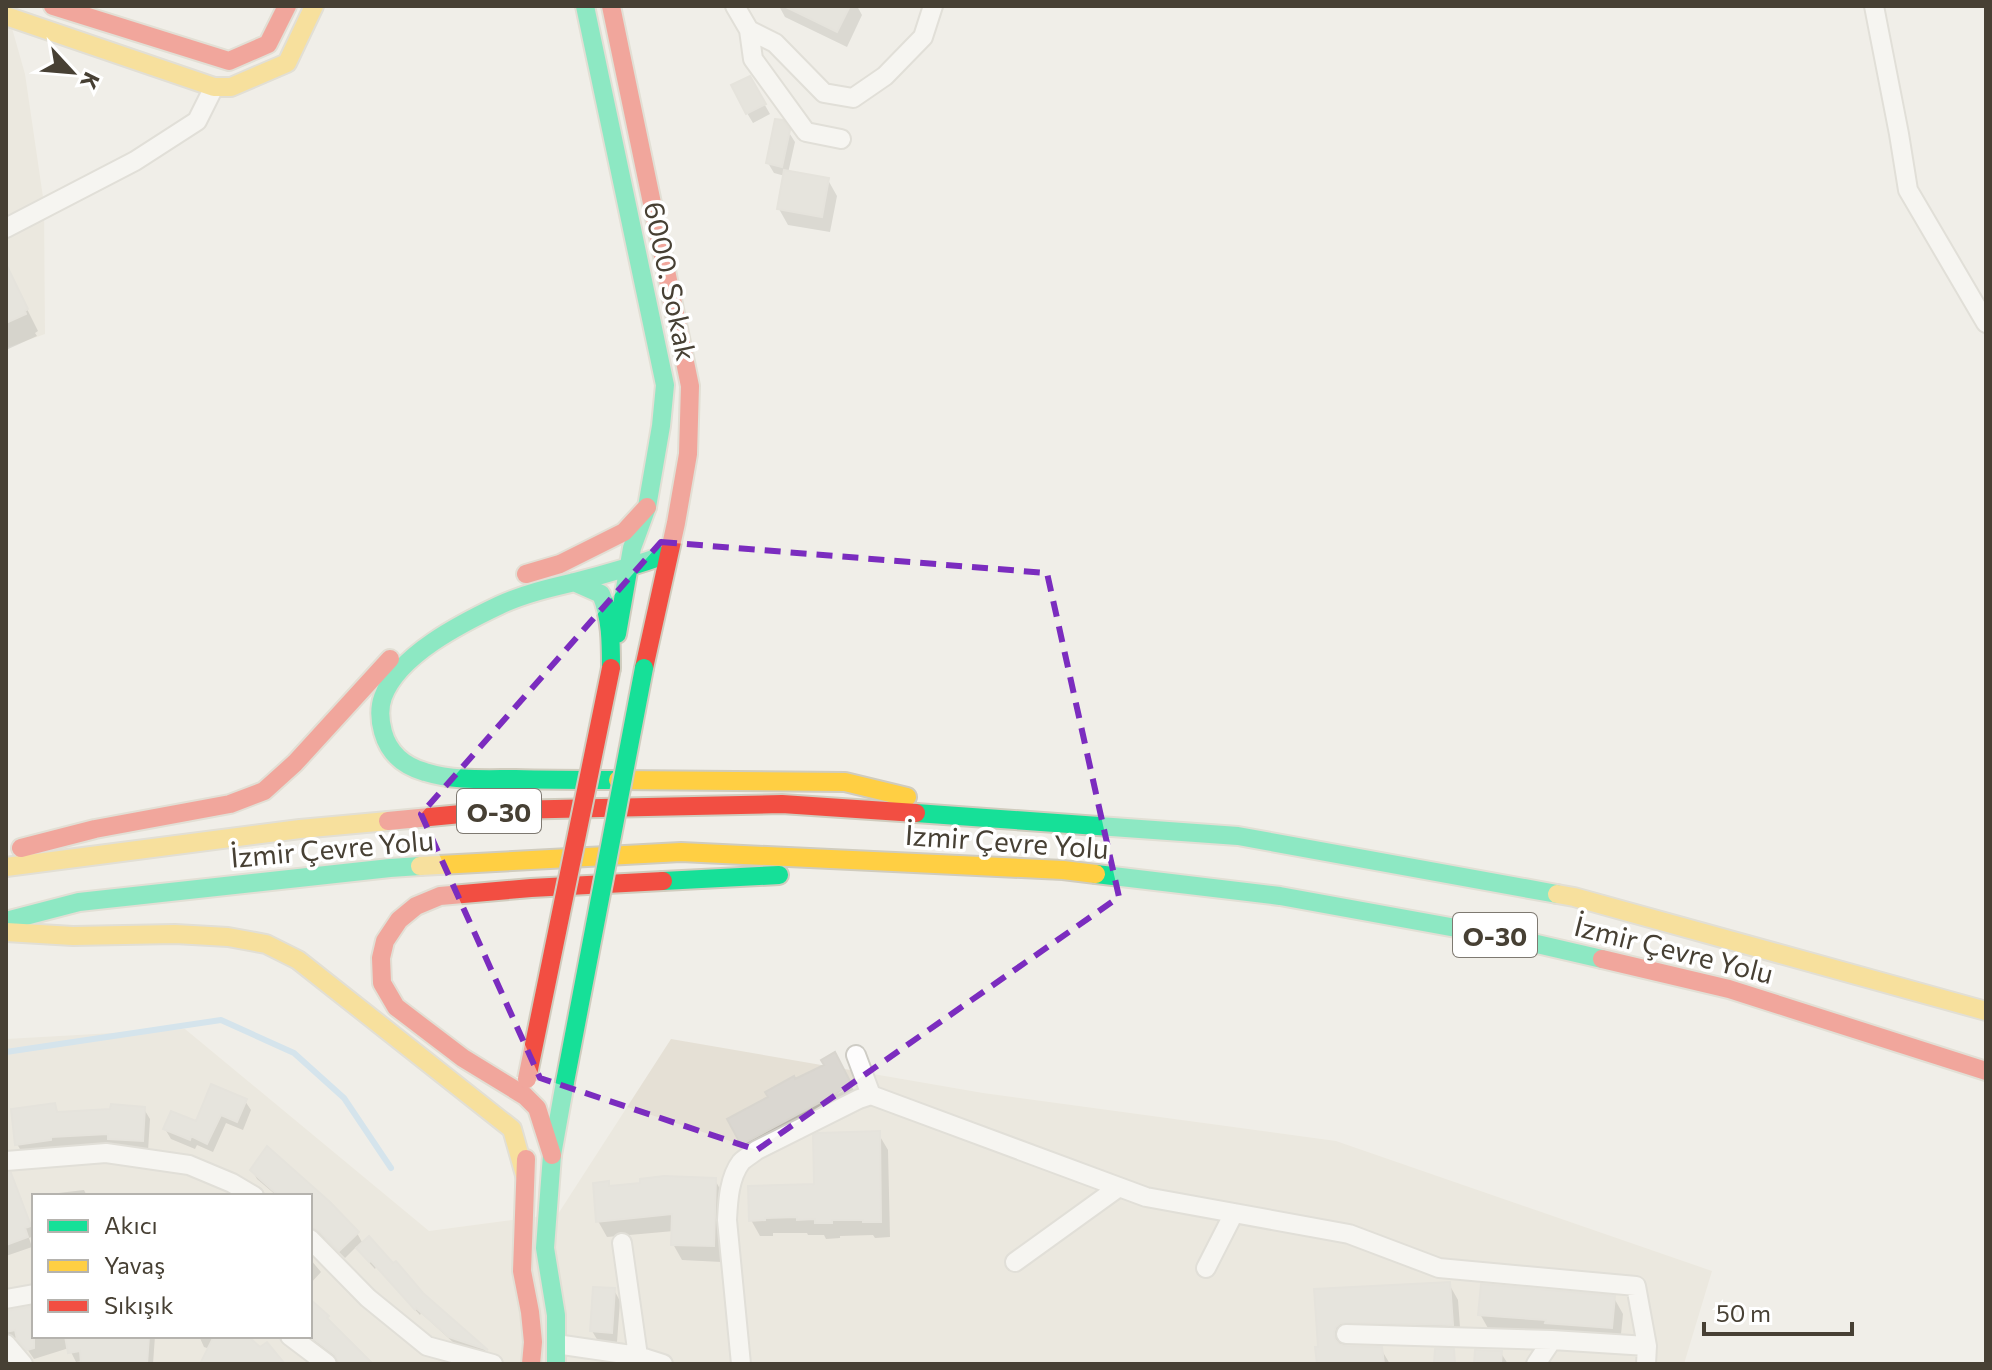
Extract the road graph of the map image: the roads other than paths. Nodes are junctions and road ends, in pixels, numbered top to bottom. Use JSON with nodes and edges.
{"nodes":[{"id":1,"x":53,"y":6,"type":"edge"},
{"id":2,"x":287,"y":6,"type":"edge"},
{"id":3,"x":314,"y":6,"type":"edge"},
{"id":4,"x":585,"y":6,"type":"edge"},
{"id":5,"x":611,"y":6,"type":"edge"},
{"id":6,"x":735,"y":6,"type":"edge"},
{"id":7,"x":933,"y":6,"type":"edge"},
{"id":8,"x":1874,"y":6,"type":"edge"},
{"id":9,"x":6,"y":16,"type":"edge"},
{"id":10,"x":749,"y":30,"type":"junction"},
{"id":11,"x":214,"y":87,"type":"junction"},
{"id":12,"x":841,"y":139,"type":"dead end"},
{"id":13,"x":6,"y":228,"type":"edge"},
{"id":14,"x":1986,"y":323,"type":"edge"},
{"id":15,"x":647,"y":507,"type":"junction"},
{"id":16,"x":632,"y":548,"type":"junction"},
{"id":17,"x":668,"y":554,"type":"junction"},
{"id":18,"x":560,"y":564,"type":"junction"},
{"id":19,"x":628,"y":568,"type":"junction"},
{"id":20,"x":508,"y":579,"type":"dead end"},
{"id":21,"x":574,"y":582,"type":"junction"},
{"id":22,"x":432,"y":621,"type":"dead end"},
{"id":23,"x":611,"y":668,"type":"junction"},
{"id":24,"x":996,"y":819,"type":"junction"},
{"id":25,"x":6,"y":852,"type":"edge"},
{"id":26,"x":990,"y":865,"type":"junction"},
{"id":27,"x":6,"y":867,"type":"edge"},
{"id":28,"x":6,"y":921,"type":"edge"},
{"id":29,"x":6,"y":932,"type":"edge"},
{"id":30,"x":1986,"y":1011,"type":"edge"},
{"id":31,"x":856,"y":1055,"type":"dead end"},
{"id":32,"x":1986,"y":1071,"type":"edge"},
{"id":33,"x":565,"y":1082,"type":"junction"},
{"id":34,"x":871,"y":1095,"type":"junction"},
{"id":35,"x":529,"y":1100,"type":"junction"},
{"id":36,"x":493,"y":1113,"type":"junction"},
{"id":37,"x":552,"y":1155,"type":"junction"},
{"id":38,"x":6,"y":1161,"type":"edge"},
{"id":39,"x":525,"y":1175,"type":"junction"},
{"id":40,"x":1119,"y":1187,"type":"junction"},
{"id":41,"x":251,"y":1194,"type":"edge"},
{"id":42,"x":1234,"y":1213,"type":"junction"},
{"id":43,"x":312,"y":1241,"type":"edge"},
{"id":44,"x":622,"y":1243,"type":"dead end"},
{"id":45,"x":1015,"y":1262,"type":"dead end"},
{"id":46,"x":1206,"y":1268,"type":"dead end"},
{"id":47,"x":32,"y":1294,"type":"edge"},
{"id":48,"x":6,"y":1299,"type":"edge"},
{"id":49,"x":1346,"y":1334,"type":"dead end"},
{"id":50,"x":293,"y":1338,"type":"edge"},
{"id":51,"x":1552,"y":1340,"type":"junction"},
{"id":52,"x":6,"y":1344,"type":"edge"},
{"id":53,"x":556,"y":1344,"type":"junction"},
{"id":54,"x":1646,"y":1355,"type":"edge"},
{"id":55,"x":638,"y":1356,"type":"junction"},
{"id":56,"x":23,"y":1364,"type":"edge"},
{"id":57,"x":327,"y":1364,"type":"edge"},
{"id":58,"x":493,"y":1364,"type":"edge"},
{"id":59,"x":531,"y":1364,"type":"edge"},
{"id":60,"x":556,"y":1364,"type":"edge"},
{"id":61,"x":663,"y":1364,"type":"edge"},
{"id":62,"x":741,"y":1364,"type":"edge"},
{"id":63,"x":1536,"y":1364,"type":"edge"}],
"edges":[{"from":1,"to":2,"type":"main road"},
{"from":3,"to":11,"type":"main road"},
{"from":4,"to":15,"type":"main road","name":"6000. Sokak"},
{"from":5,"to":17,"type":"main road","name":"6000. Sokak"},
{"from":6,"to":10,"type":"street"},
{"from":7,"to":10,"type":"street"},
{"from":8,"to":14,"type":"street"},
{"from":9,"to":11,"type":"main road"},
{"from":10,"to":12,"type":"street"},
{"from":11,"to":13,"type":"street"},
{"from":15,"to":16,"type":"main road","name":"6000. Sokak"},
{"from":15,"to":18,"type":"main road"},
{"from":16,"to":17,"type":"main road"},
{"from":16,"to":18,"type":"main road"},
{"from":16,"to":19,"type":"main road","name":"6000. Sokak"},
{"from":17,"to":19,"type":"main road"},
{"from":17,"to":33,"type":"main road","name":"6000. Sokak","bridge":true},
{"from":18,"to":20,"type":"main road"},
{"from":19,"to":21,"type":"main road"},
{"from":19,"to":23,"type":"main road","name":"6000. Sokak"},
{"from":21,"to":23,"type":"main road"},
{"from":21,"to":24,"type":"main road"},
{"from":22,"to":25,"type":"main road"},
{"from":23,"to":35,"type":"main road","bridge":true},
{"from":24,"to":27,"type":"main road","name":"İzmir Çevre Yolu","number":"O-30"},
{"from":24,"to":30,"type":"main road","name":"İzmir Çevre Yolu","number":"O-30"},
{"from":26,"to":28,"type":"main road","name":"İzmir Çevre Yolu","number":"O-30"},
{"from":26,"to":32,"type":"main road","name":"İzmir Çevre Yolu","number":"O-30"},
{"from":26,"to":35,"type":"main road"},
{"from":29,"to":36,"type":"main road"},
{"from":31,"to":34,"type":"street"},
{"from":33,"to":35,"type":"main road"},
{"from":33,"to":37,"type":"main road","name":"6000. Sokak"},
{"from":34,"to":40,"type":"street"},
{"from":34,"to":62,"type":"street"},
{"from":35,"to":36,"type":"main road"},
{"from":35,"to":37,"type":"main road"},
{"from":35,"to":39,"type":"main road"},
{"from":36,"to":39,"type":"main road"},
{"from":37,"to":53,"type":"main road","name":"6000. Sokak"},
{"from":38,"to":41,"type":"street"},
{"from":39,"to":59,"type":"main road"},
{"from":40,"to":42,"type":"street"},
{"from":40,"to":45,"type":"street"},
{"from":42,"to":46,"type":"street"},
{"from":42,"to":54,"type":"street"},
{"from":43,"to":58,"type":"street"},
{"from":44,"to":55,"type":"street"},
{"from":47,"to":48,"type":"street"},
{"from":49,"to":51,"type":"street"},
{"from":50,"to":57,"type":"street"},
{"from":51,"to":54,"type":"street"},
{"from":51,"to":63,"type":"street"},
{"from":52,"to":56,"type":"street"},
{"from":53,"to":55,"type":"street"},
{"from":53,"to":60,"type":"main road","name":"6000. Sokak"},
{"from":55,"to":61,"type":"street"}]}
